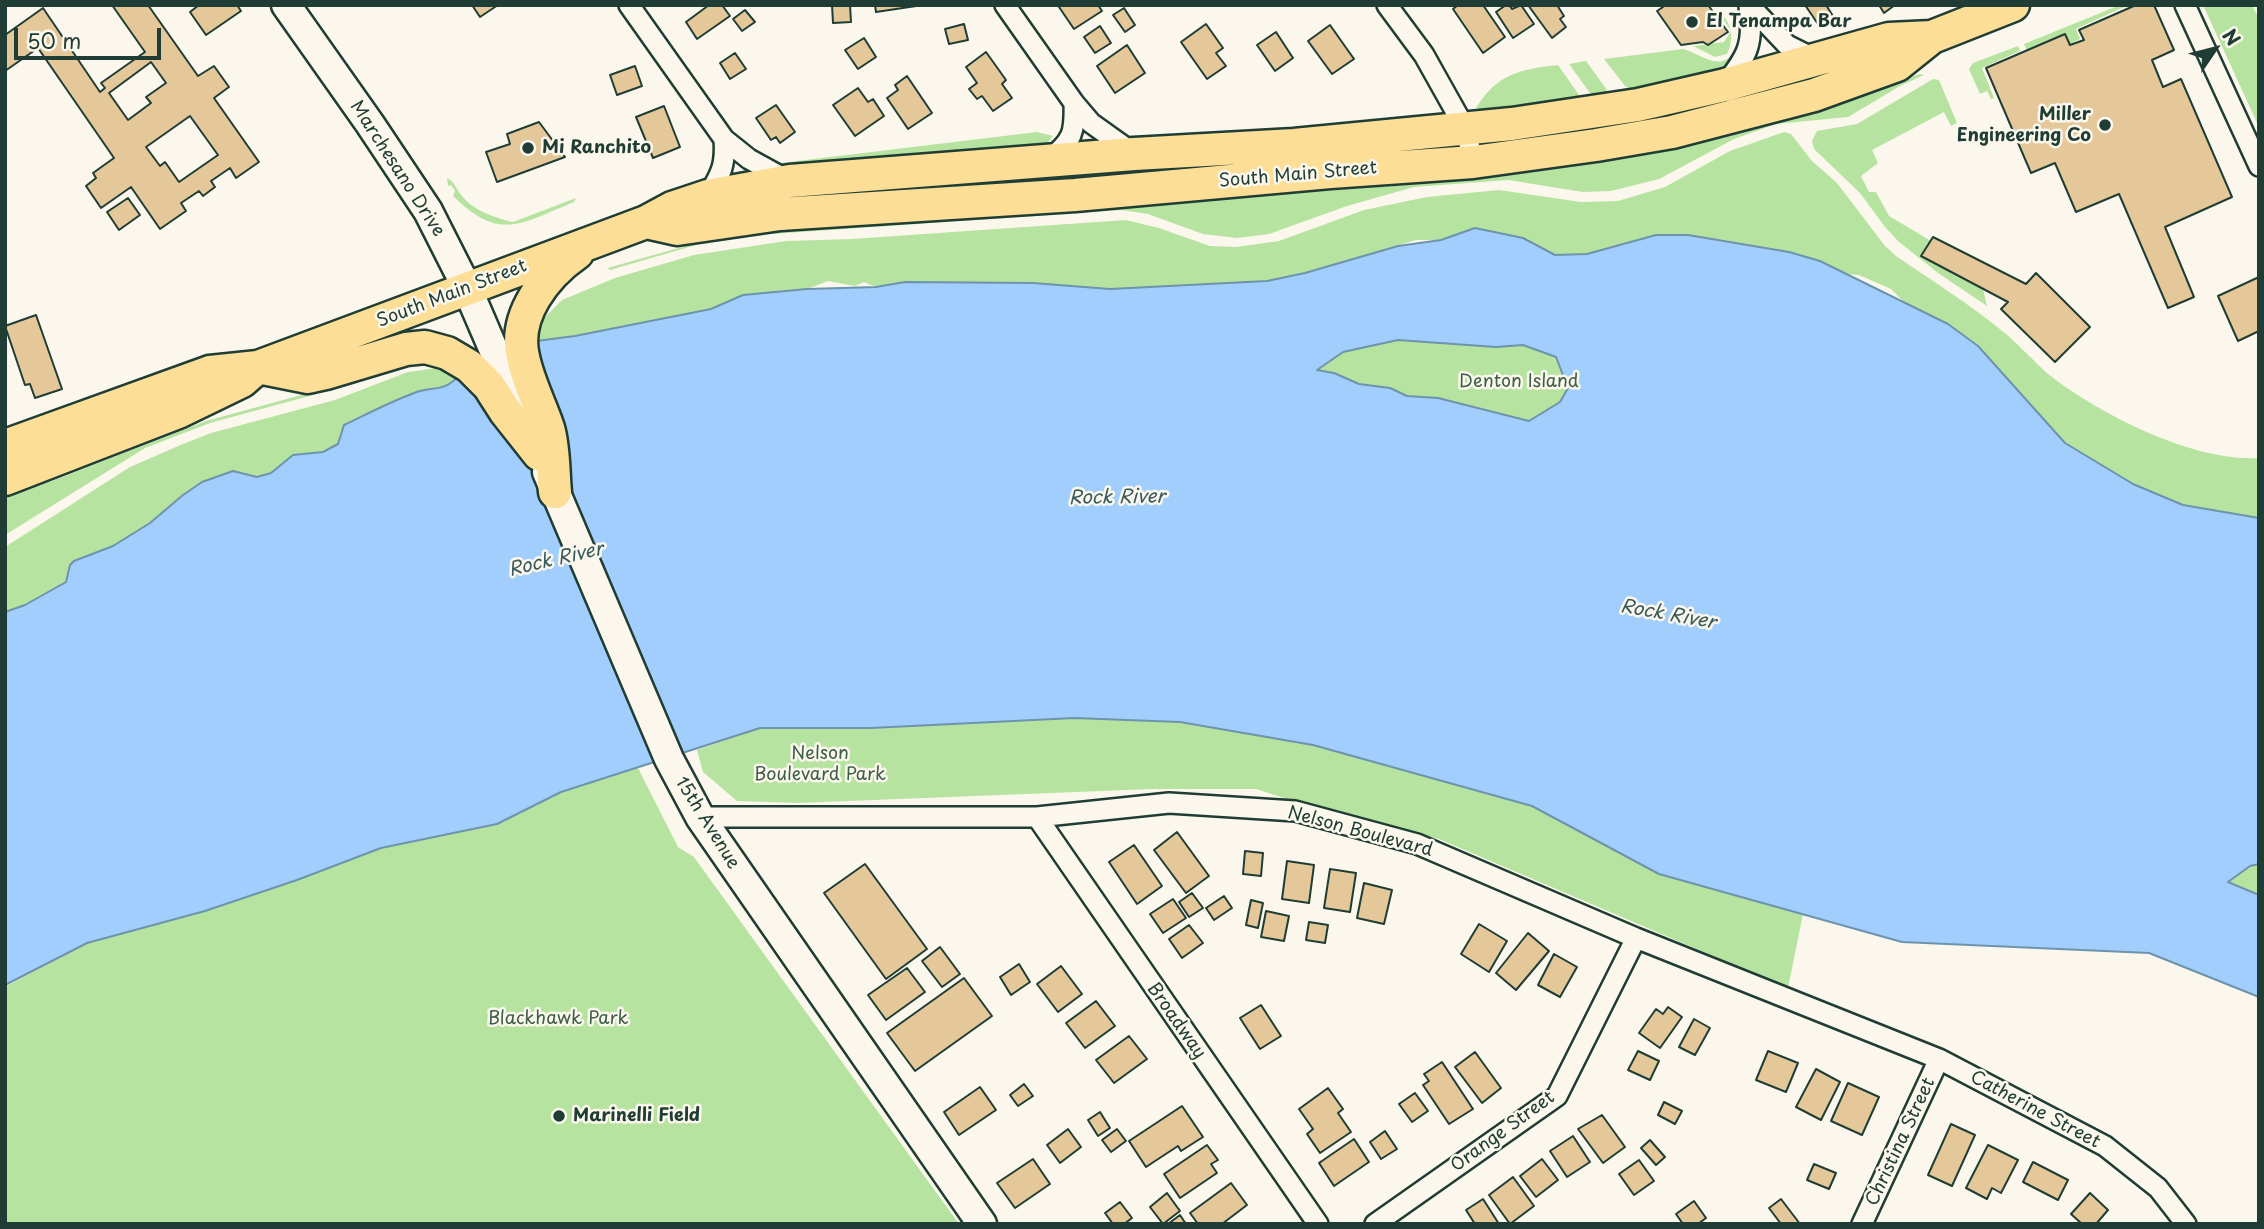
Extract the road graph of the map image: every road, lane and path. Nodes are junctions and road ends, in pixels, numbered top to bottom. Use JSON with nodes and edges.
{"nodes":[{"id":1,"x":286,"y":5,"type":"edge"},
{"id":2,"x":629,"y":5,"type":"edge"},
{"id":3,"x":1005,"y":5,"type":"edge"},
{"id":4,"x":1387,"y":5,"type":"edge"},
{"id":5,"x":2013,"y":5,"type":"edge"},
{"id":6,"x":2185,"y":5,"type":"edge"},
{"id":7,"x":1749,"y":6,"type":"edge"},
{"id":8,"x":1932,"y":37,"type":"junction"},
{"id":9,"x":1815,"y":59,"type":"junction"},
{"id":10,"x":1725,"y":85,"type":"junction"},
{"id":11,"x":1074,"y":103,"type":"junction"},
{"id":12,"x":1466,"y":130,"type":"junction"},
{"id":13,"x":724,"y":139,"type":"junction"},
{"id":14,"x":1134,"y":153,"type":"junction"},
{"id":15,"x":1049,"y":160,"type":"junction"},
{"id":16,"x":1473,"y":162,"type":"junction"},
{"id":17,"x":2259,"y":166,"type":"edge"},
{"id":18,"x":790,"y":181,"type":"junction"},
{"id":19,"x":708,"y":196,"type":"junction"},
{"id":20,"x":646,"y":222,"type":"junction"},
{"id":21,"x":599,"y":238,"type":"junction"},
{"id":22,"x":467,"y":288,"type":"junction"},
{"id":23,"x":491,"y":342,"type":"joint"},
{"id":24,"x":258,"y":367,"type":"junction"},
{"id":25,"x":15,"y":437,"type":"edge"},
{"id":26,"x":539,"y":454,"type":"junction"},
{"id":27,"x":5,"y":479,"type":"edge"},
{"id":28,"x":555,"y":492,"type":"junction"},
{"id":29,"x":699,"y":817,"type":"junction"},
{"id":30,"x":1037,"y":817,"type":"junction"},
{"id":31,"x":1636,"y":938,"type":"junction"},
{"id":32,"x":1939,"y":1059,"type":"junction"},
{"id":33,"x":1311,"y":1221,"type":"edge"},
{"id":34,"x":982,"y":1224,"type":"edge"},
{"id":35,"x":1375,"y":1224,"type":"edge"},
{"id":36,"x":1862,"y":1224,"type":"edge"},
{"id":37,"x":2186,"y":1224,"type":"edge"}],
"edges":[{"from":1,"to":22,"type":"main road","name":"Marchesano Drive"},
{"from":2,"to":13,"type":"street"},
{"from":3,"to":11,"type":"street"},
{"from":4,"to":12,"type":"street"},
{"from":5,"to":8,"type":"main road","name":"South Main Street"},
{"from":6,"to":17,"type":"street"},
{"from":7,"to":9,"type":"street"},
{"from":7,"to":10,"type":"street"},
{"from":8,"to":9,"type":"main road","name":"South Main Street"},
{"from":8,"to":16,"type":"main road","name":"South Main Street"},
{"from":9,"to":10,"type":"main road","name":"South Main Street"},
{"from":10,"to":12,"type":"main road","name":"South Main Street"},
{"from":11,"to":14,"type":"street"},
{"from":11,"to":15,"type":"street"},
{"from":12,"to":14,"type":"main road","name":"South Main Street"},
{"from":12,"to":16,"type":"street"},
{"from":13,"to":18,"type":"street"},
{"from":13,"to":19,"type":"street"},
{"from":14,"to":15,"type":"main road","name":"South Main Street"},
{"from":15,"to":18,"type":"main road","name":"South Main Street"},
{"from":16,"to":20,"type":"main road","name":"South Main Street"},
{"from":18,"to":19,"type":"main road","name":"South Main Street"},
{"from":19,"to":20,"type":"main road","name":"South Main Street"},
{"from":20,"to":21,"type":"main road","name":"South Main Street"},
{"from":21,"to":22,"type":"main road","name":"South Main Street"},
{"from":21,"to":28,"type":"main road"},
{"from":22,"to":23,"type":"main road","name":"Marchesano Drive"},
{"from":22,"to":24,"type":"main road","name":"South Main Street"},
{"from":23,"to":26,"type":"main road","name":"15th Avenue"},
{"from":24,"to":25,"type":"main road","name":"South Main Street"},
{"from":24,"to":26,"type":"main road"},
{"from":24,"to":27,"type":"main road","name":"South Main Street"},
{"from":26,"to":28,"type":"main road","name":"15th Avenue"},
{"from":28,"to":29,"type":"main road","name":"15th Avenue"},
{"from":29,"to":30,"type":"street","name":"Nelson Boulevard"},
{"from":29,"to":34,"type":"main road","name":"15th Avenue"},
{"from":30,"to":31,"type":"street","name":"Nelson Boulevard"},
{"from":30,"to":33,"type":"street","name":"Broadway"},
{"from":31,"to":32,"type":"street","name":"Nelson Boulevard"},
{"from":31,"to":35,"type":"street","name":"Orange Street"},
{"from":32,"to":36,"type":"street","name":"Christina Street"},
{"from":32,"to":37,"type":"street","name":"Catherine Street"}]}
